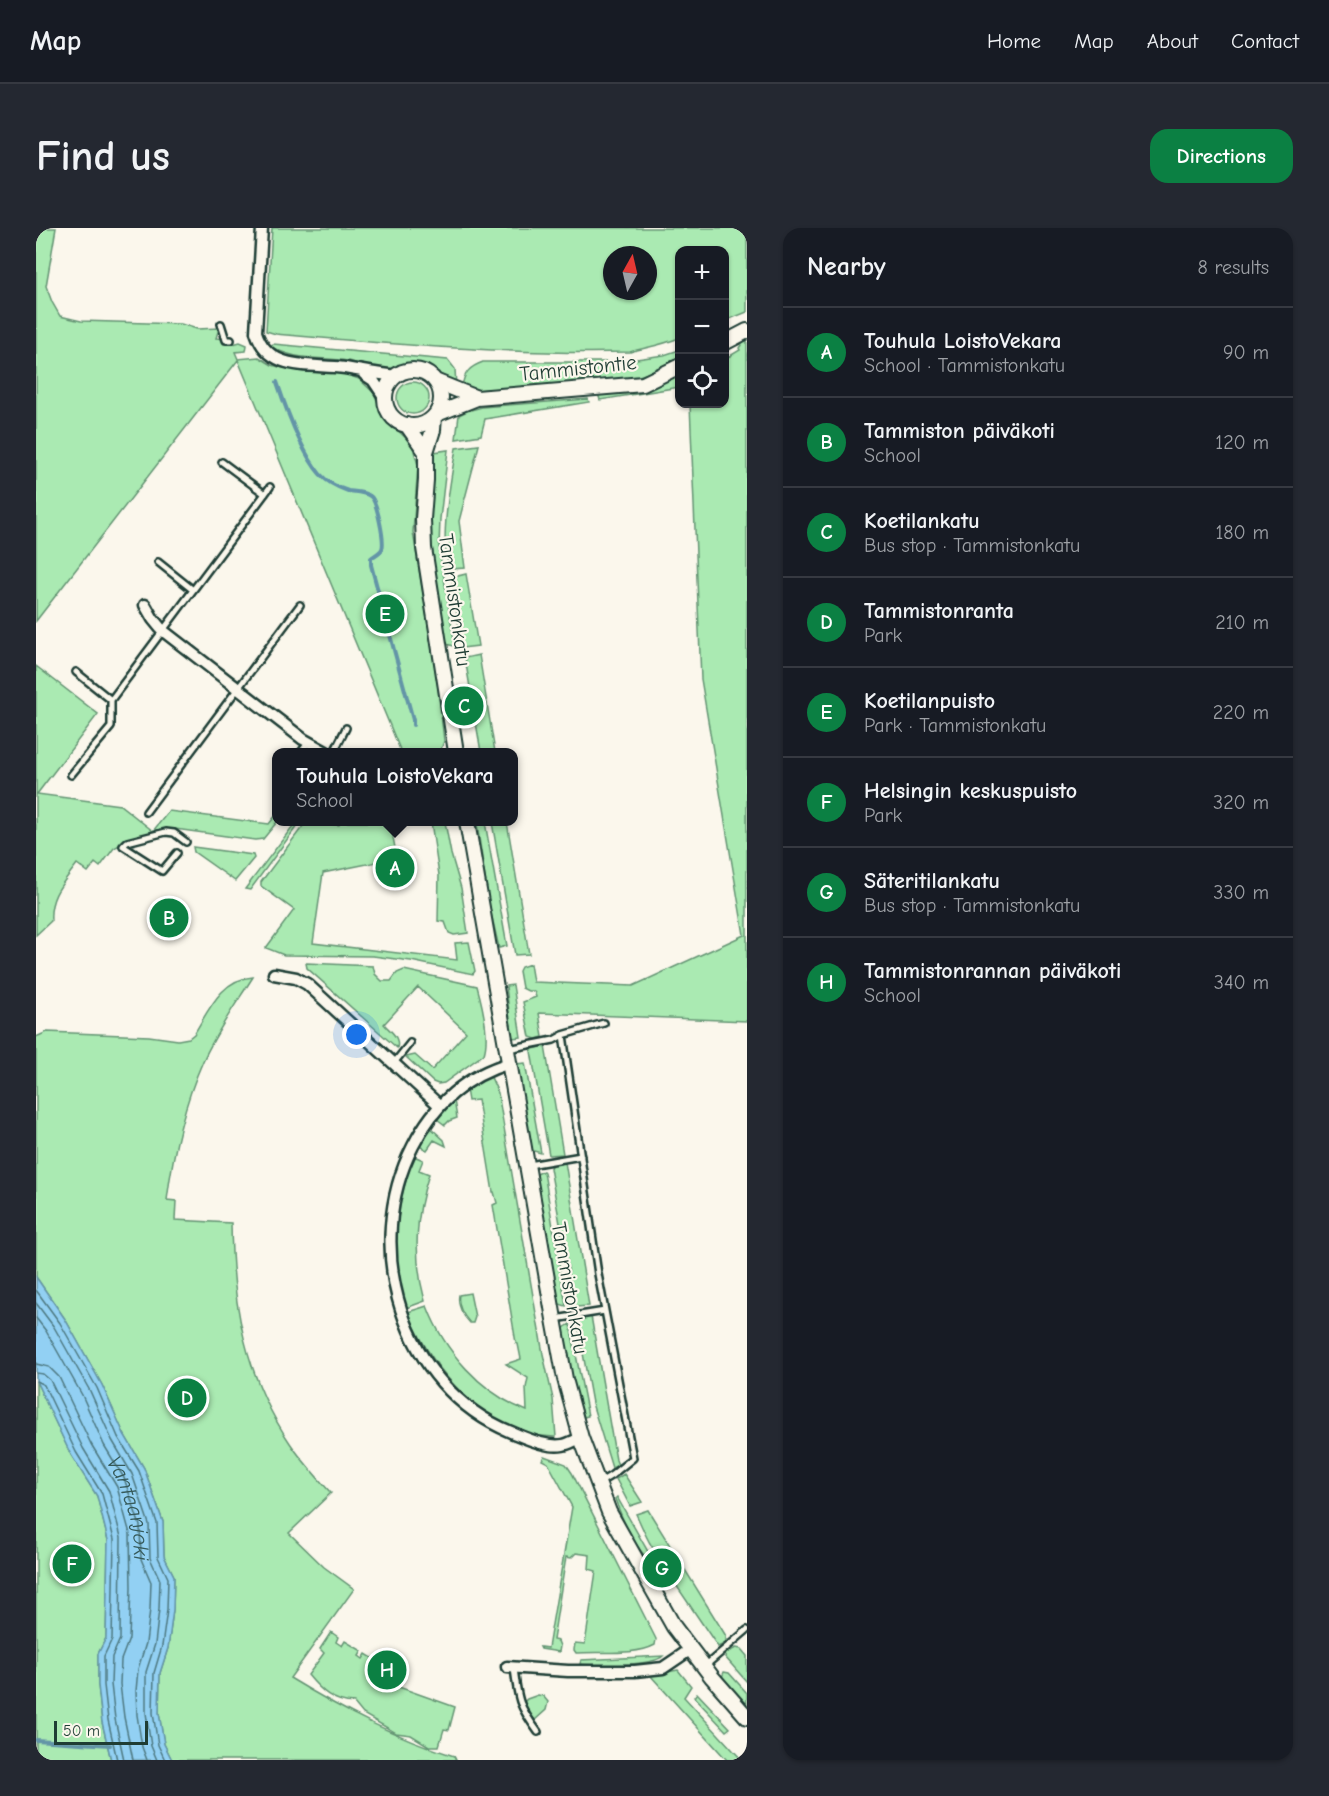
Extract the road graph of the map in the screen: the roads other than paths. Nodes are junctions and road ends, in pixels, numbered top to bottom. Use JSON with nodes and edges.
{"nodes":[{"id":1,"x":262,"y":228,"type":"edge"},
{"id":2,"x":221,"y":324,"type":"dead end"},
{"id":3,"x":747,"y":331,"type":"edge"},
{"id":4,"x":231,"y":340,"type":"dead end"},
{"id":5,"x":729,"y":340,"type":"edge"},
{"id":6,"x":675,"y":369,"type":"edge"},
{"id":7,"x":361,"y":372,"type":"junction"},
{"id":8,"x":397,"y":376,"type":"junction"},
{"id":9,"x":435,"y":381,"type":"junction"},
{"id":10,"x":386,"y":398,"type":"junction"},
{"id":11,"x":477,"y":398,"type":"junction"},
{"id":12,"x":435,"y":416,"type":"junction"},
{"id":13,"x":407,"y":425,"type":"junction"},
{"id":14,"x":426,"y":452,"type":"junction"},
{"id":15,"x":222,"y":462,"type":"dead end"},
{"id":16,"x":270,"y":487,"type":"dead end"},
{"id":17,"x":265,"y":494,"type":"junction"},
{"id":18,"x":158,"y":562,"type":"dead end"},
{"id":19,"x":193,"y":590,"type":"junction"},
{"id":20,"x":145,"y":605,"type":"dead end"},
{"id":21,"x":300,"y":605,"type":"dead end"},
{"id":22,"x":162,"y":630,"type":"junction"},
{"id":23,"x":76,"y":672,"type":"dead end"},
{"id":24,"x":237,"y":688,"type":"junction"},
{"id":25,"x":111,"y":700,"type":"junction"},
{"id":26,"x":346,"y":728,"type":"dead end"},
{"id":27,"x":308,"y":743,"type":"junction"},
{"id":28,"x":304,"y":748,"type":"edge"},
{"id":29,"x":317,"y":748,"type":"edge"},
{"id":30,"x":336,"y":748,"type":"edge"},
{"id":31,"x":455,"y":748,"type":"edge"},
{"id":32,"x":71,"y":775,"type":"dead end"},
{"id":33,"x":146,"y":812,"type":"dead end"},
{"id":34,"x":468,"y":826,"type":"edge"},
{"id":35,"x":186,"y":842,"type":"dead end"},
{"id":36,"x":177,"y":853,"type":"dead end"},
{"id":37,"x":274,"y":974,"type":"dead end"},
{"id":38,"x":604,"y":1023,"type":"dead end"},
{"id":39,"x":563,"y":1035,"type":"junction"},
{"id":40,"x":410,"y":1043,"type":"dead end"},
{"id":41,"x":509,"y":1056,"type":"junction"},
{"id":42,"x":394,"y":1063,"type":"junction"},
{"id":43,"x":439,"y":1105,"type":"junction"},
{"id":44,"x":581,"y":1156,"type":"junction"},
{"id":45,"x":528,"y":1165,"type":"junction"},
{"id":46,"x":605,"y":1311,"type":"junction"},
{"id":47,"x":554,"y":1319,"type":"junction"},
{"id":48,"x":580,"y":1438,"type":"junction"},
{"id":49,"x":597,"y":1484,"type":"junction"},
{"id":50,"x":747,"y":1630,"type":"edge"},
{"id":51,"x":691,"y":1649,"type":"junction"},
{"id":52,"x":510,"y":1666,"type":"joint"},
{"id":53,"x":704,"y":1666,"type":"junction"},
{"id":54,"x":747,"y":1717,"type":"edge"},
{"id":55,"x":538,"y":1732,"type":"dead end"}],
"edges":[{"from":1,"to":7,"type":"street"},
{"from":2,"to":4,"type":"lane"},
{"from":3,"to":5,"type":"street"},
{"from":6,"to":11,"type":"street","name":"Tammistontie"},
{"from":7,"to":8,"type":"street"},
{"from":7,"to":10,"type":"street"},
{"from":8,"to":9,"type":"street"},
{"from":8,"to":10,"type":"street"},
{"from":9,"to":11,"type":"street","name":"Tammistontie"},
{"from":9,"to":12,"type":"street"},
{"from":10,"to":13,"type":"street"},
{"from":11,"to":12,"type":"street","name":"Tammistontie"},
{"from":12,"to":13,"type":"street"},
{"from":12,"to":14,"type":"street","name":"Tammistonkatu"},
{"from":13,"to":14,"type":"street"},
{"from":14,"to":31,"type":"street","name":"Tammistonkatu"},
{"from":15,"to":17,"type":"lane"},
{"from":16,"to":17,"type":"lane"},
{"from":17,"to":19,"type":"lane"},
{"from":18,"to":19,"type":"lane"},
{"from":19,"to":22,"type":"lane"},
{"from":20,"to":22,"type":"street"},
{"from":21,"to":24,"type":"lane"},
{"from":22,"to":24,"type":"street"},
{"from":22,"to":25,"type":"lane"},
{"from":23,"to":25,"type":"lane"},
{"from":24,"to":27,"type":"street"},
{"from":24,"to":33,"type":"lane"},
{"from":25,"to":32,"type":"lane"},
{"from":26,"to":30,"type":"lane"},
{"from":27,"to":28,"type":"lane"},
{"from":27,"to":29,"type":"street"},
{"from":34,"to":41,"type":"street","name":"Tammistonkatu"},
{"from":35,"to":36,"type":"lane"},
{"from":37,"to":42,"type":"street"},
{"from":38,"to":39,"type":"lane"},
{"from":39,"to":41,"type":"lane"},
{"from":39,"to":44,"type":"lane"},
{"from":40,"to":42,"type":"lane"},
{"from":41,"to":43,"type":"street"},
{"from":41,"to":45,"type":"street","name":"Tammistonkatu"},
{"from":42,"to":43,"type":"street"},
{"from":43,"to":48,"type":"street"},
{"from":44,"to":45,"type":"lane"},
{"from":44,"to":46,"type":"lane"},
{"from":45,"to":47,"type":"street","name":"Tammistonkatu"},
{"from":46,"to":47,"type":"lane"},
{"from":46,"to":49,"type":"lane"},
{"from":47,"to":48,"type":"street","name":"Tammistonkatu"},
{"from":48,"to":49,"type":"street","name":"Tammistonkatu"},
{"from":49,"to":51,"type":"street","name":"Tammistonkatu"},
{"from":50,"to":53,"type":"lane"},
{"from":51,"to":52,"type":"street"},
{"from":51,"to":53,"type":"street","name":"Tammistonkatu"},
{"from":52,"to":55,"type":"lane"},
{"from":53,"to":54,"type":"street","name":"Tammistonkatu"}]}
